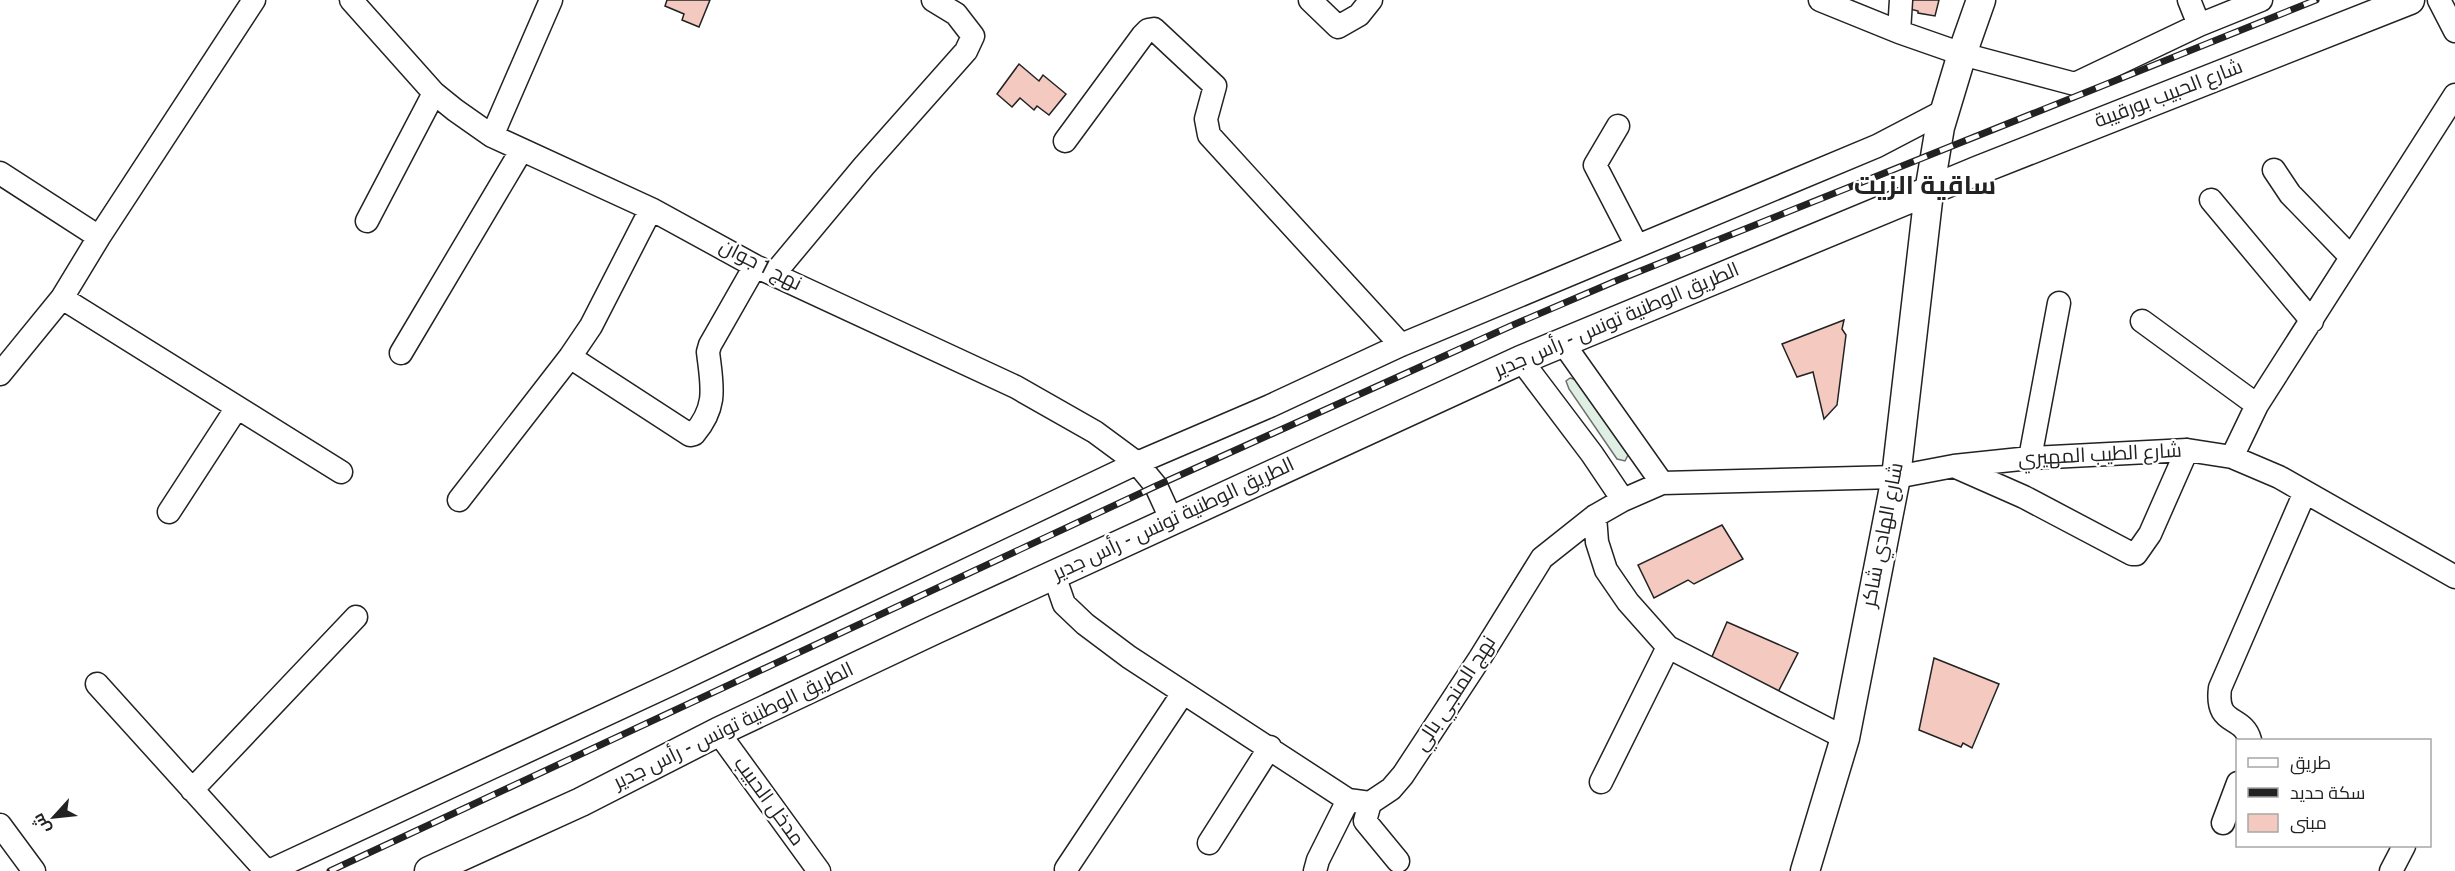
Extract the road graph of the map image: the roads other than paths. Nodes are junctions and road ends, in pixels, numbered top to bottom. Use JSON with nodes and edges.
{"nodes":[{"id":1,"x":254,"y":0,"type":"edge"},
{"id":2,"x":351,"y":0,"type":"edge"},
{"id":3,"x":551,"y":0,"type":"edge"},
{"id":4,"x":933,"y":0,"type":"edge"},
{"id":5,"x":1310,"y":0,"type":"edge"},
{"id":6,"x":1371,"y":0,"type":"edge"},
{"id":7,"x":1820,"y":0,"type":"edge"},
{"id":8,"x":1901,"y":0,"type":"edge"},
{"id":9,"x":1982,"y":0,"type":"edge"},
{"id":10,"x":2188,"y":0,"type":"edge"},
{"id":11,"x":2261,"y":0,"type":"edge"},
{"id":12,"x":2410,"y":0,"type":"edge"},
{"id":13,"x":2439,"y":0,"type":"edge"},
{"id":14,"x":2199,"y":26,"type":"junction"},
{"id":15,"x":2455,"y":31,"type":"edge"},
{"id":16,"x":1899,"y":32,"type":"junction"},
{"id":17,"x":1962,"y":54,"type":"junction"},
{"id":18,"x":434,"y":93,"type":"junction"},
{"id":19,"x":2455,"y":95,"type":"edge"},
{"id":20,"x":1944,"y":111,"type":"junction"},
{"id":21,"x":1618,"y":126,"type":"dead end"},
{"id":22,"x":492,"y":136,"type":"junction"},
{"id":23,"x":1065,"y":141,"type":"dead end"},
{"id":24,"x":521,"y":151,"type":"junction"},
{"id":25,"x":2274,"y":170,"type":"dead end"},
{"id":26,"x":0,"y":173,"type":"edge"},
{"id":27,"x":1929,"y":192,"type":"junction"},
{"id":28,"x":2211,"y":200,"type":"dead end"},
{"id":29,"x":651,"y":209,"type":"junction"},
{"id":30,"x":367,"y":221,"type":"dead end"},
{"id":31,"x":99,"y":237,"type":"junction"},
{"id":32,"x":1636,"y":246,"type":"junction"},
{"id":33,"x":2351,"y":257,"type":"junction"},
{"id":34,"x":764,"y":270,"type":"junction"},
{"id":35,"x":62,"y":298,"type":"junction"},
{"id":36,"x":2059,"y":303,"type":"dead end"},
{"id":37,"x":2142,"y":321,"type":"dead end"},
{"id":38,"x":2312,"y":321,"type":"junction"},
{"id":39,"x":1563,"y":343,"type":"junction"},
{"id":40,"x":1401,"y":345,"type":"junction"},
{"id":41,"x":401,"y":353,"type":"dead end"},
{"id":42,"x":570,"y":357,"type":"junction"},
{"id":43,"x":1521,"y":360,"type":"junction"},
{"id":44,"x":0,"y":374,"type":"edge"},
{"id":45,"x":2257,"y":405,"type":"junction"},
{"id":46,"x":236,"y":409,"type":"junction"},
{"id":47,"x":2187,"y":450,"type":"junction"},
{"id":48,"x":2232,"y":457,"type":"junction"},
{"id":49,"x":2030,"y":458,"type":"junction"},
{"id":50,"x":1137,"y":463,"type":"junction"},
{"id":51,"x":1954,"y":466,"type":"junction"},
{"id":52,"x":341,"y":472,"type":"dead end"},
{"id":53,"x":1896,"y":477,"type":"junction"},
{"id":54,"x":1662,"y":483,"type":"junction"},
{"id":55,"x":2305,"y":492,"type":"junction"},
{"id":56,"x":459,"y":500,"type":"dead end"},
{"id":57,"x":1623,"y":500,"type":"junction"},
{"id":58,"x":169,"y":512,"type":"dead end"},
{"id":59,"x":1595,"y":516,"type":"junction"},
{"id":60,"x":1172,"y":521,"type":"junction"},
{"id":61,"x":1054,"y":575,"type":"junction"},
{"id":62,"x":2455,"y":577,"type":"edge"},
{"id":63,"x":356,"y":617,"type":"dead end"},
{"id":64,"x":1668,"y":647,"type":"junction"},
{"id":65,"x":97,"y":684,"type":"dead end"},
{"id":66,"x":1183,"y":693,"type":"junction"},
{"id":67,"x":718,"y":732,"type":"junction"},
{"id":68,"x":1845,"y":738,"type":"junction"},
{"id":69,"x":2249,"y":739,"type":"edge"},
{"id":70,"x":1270,"y":747,"type":"junction"},
{"id":71,"x":1601,"y":782,"type":"dead end"},
{"id":72,"x":2236,"y":788,"type":"edge"},
{"id":73,"x":192,"y":790,"type":"junction"},
{"id":74,"x":1359,"y":801,"type":"junction"},
{"id":75,"x":2223,"y":823,"type":"dead end"},
{"id":76,"x":0,"y":825,"type":"edge"},
{"id":77,"x":1209,"y":843,"type":"dead end"},
{"id":78,"x":2403,"y":847,"type":"edge"},
{"id":79,"x":1398,"y":861,"type":"dead end"},
{"id":80,"x":1066,"y":869,"type":"dead end"},
{"id":81,"x":34,"y":871,"type":"edge"},
{"id":82,"x":267,"y":871,"type":"edge"},
{"id":83,"x":429,"y":871,"type":"edge"},
{"id":84,"x":819,"y":871,"type":"edge"},
{"id":85,"x":1315,"y":871,"type":"edge"},
{"id":86,"x":1805,"y":871,"type":"edge"},
{"id":87,"x":2391,"y":871,"type":"edge"}],
"edges":[{"from":1,"to":31,"type":"street"},
{"from":2,"to":18,"type":"street","name":"نهج 1 جوان"},
{"from":3,"to":22,"type":"street"},
{"from":4,"to":34,"type":"street"},
{"from":5,"to":6,"type":"street"},
{"from":7,"to":16,"type":"street"},
{"from":8,"to":16,"type":"street"},
{"from":9,"to":17,"type":"main road","name":"شارع الهادي شاكر"},
{"from":10,"to":14,"type":"street"},
{"from":11,"to":14,"type":"street"},
{"from":12,"to":27,"type":"main road","name":"شارع الحبيب بورقيبة"},
{"from":13,"to":15,"type":"street"},
{"from":14,"to":17,"type":"street"},
{"from":16,"to":17,"type":"street"},
{"from":17,"to":20,"type":"main road","name":"شارع الهادي شاكر"},
{"from":18,"to":22,"type":"street","name":"نهج 1 جوان"},
{"from":18,"to":30,"type":"street"},
{"from":19,"to":33,"type":"street"},
{"from":20,"to":27,"type":"main road","name":"شارع الهادي شاكر"},
{"from":20,"to":32,"type":"street"},
{"from":21,"to":32,"type":"street"},
{"from":22,"to":24,"type":"street","name":"نهج 1 جوان"},
{"from":23,"to":40,"type":"street"},
{"from":24,"to":29,"type":"street","name":"نهج 1 جوان"},
{"from":24,"to":41,"type":"street"},
{"from":25,"to":33,"type":"street"},
{"from":26,"to":31,"type":"street"},
{"from":27,"to":39,"type":"main road","name":"الطريق الوطنية تونس - رأس جدير"},
{"from":27,"to":53,"type":"main road","name":"شارع الهادي شاكر"},
{"from":28,"to":38,"type":"street"},
{"from":29,"to":34,"type":"street","name":"نهج 1 جوان"},
{"from":29,"to":42,"type":"street"},
{"from":31,"to":35,"type":"street"},
{"from":32,"to":40,"type":"street"},
{"from":33,"to":38,"type":"street"},
{"from":34,"to":42,"type":"street"},
{"from":34,"to":50,"type":"street","name":"نهج 1 جوان"},
{"from":35,"to":44,"type":"street"},
{"from":35,"to":46,"type":"street"},
{"from":36,"to":49,"type":"street"},
{"from":37,"to":45,"type":"street"},
{"from":38,"to":45,"type":"street"},
{"from":39,"to":43,"type":"main road","name":"الطريق الوطنية تونس - رأس جدير"},
{"from":39,"to":54,"type":"street"},
{"from":40,"to":50,"type":"street"},
{"from":42,"to":56,"type":"street"},
{"from":43,"to":57,"type":"street"},
{"from":43,"to":60,"type":"main road","name":"الطريق الوطنية تونس - رأس جدير"},
{"from":45,"to":48,"type":"street"},
{"from":46,"to":52,"type":"street"},
{"from":46,"to":58,"type":"street"},
{"from":47,"to":48,"type":"street","name":"شارع الطيب المهيري"},
{"from":47,"to":49,"type":"street","name":"شارع الطيب المهيري"},
{"from":47,"to":51,"type":"street"},
{"from":48,"to":55,"type":"street","name":"شارع الطيب المهيري"},
{"from":49,"to":51,"type":"street","name":"شارع الطيب المهيري"},
{"from":50,"to":60,"type":"street","name":"نهج 1 جوان"},
{"from":50,"to":82,"type":"street"},
{"from":51,"to":53,"type":"street","name":"شارع الطيب المهيري"},
{"from":53,"to":54,"type":"street","name":"نهج المنجي بالي"},
{"from":53,"to":68,"type":"main road","name":"شارع الهادي شاكر"},
{"from":54,"to":57,"type":"street","name":"نهج المنجي بالي"},
{"from":55,"to":62,"type":"street","name":"شارع الطيب المهيري"},
{"from":55,"to":69,"type":"street"},
{"from":57,"to":59,"type":"street","name":"نهج المنجي بالي"},
{"from":59,"to":64,"type":"street"},
{"from":59,"to":74,"type":"street","name":"نهج المنجي بالي"},
{"from":60,"to":61,"type":"main road","name":"الطريق الوطنية تونس - رأس جدير"},
{"from":61,"to":66,"type":"street"},
{"from":61,"to":67,"type":"main road","name":"الطريق الوطنية تونس - رأس جدير"},
{"from":63,"to":73,"type":"street"},
{"from":64,"to":68,"type":"street"},
{"from":64,"to":71,"type":"street"},
{"from":65,"to":73,"type":"street"},
{"from":66,"to":70,"type":"street"},
{"from":66,"to":80,"type":"street"},
{"from":67,"to":83,"type":"main road","name":"الطريق الوطنية تونس - رأس جدير"},
{"from":67,"to":84,"type":"street","name":"مدخل الحبيب"},
{"from":68,"to":86,"type":"main road","name":"شارع الهادي شاكر"},
{"from":70,"to":74,"type":"street"},
{"from":70,"to":77,"type":"street"},
{"from":72,"to":75,"type":"street"},
{"from":73,"to":82,"type":"street"},
{"from":74,"to":79,"type":"street"},
{"from":74,"to":85,"type":"street"},
{"from":76,"to":81,"type":"street"},
{"from":78,"to":87,"type":"street"}]}
